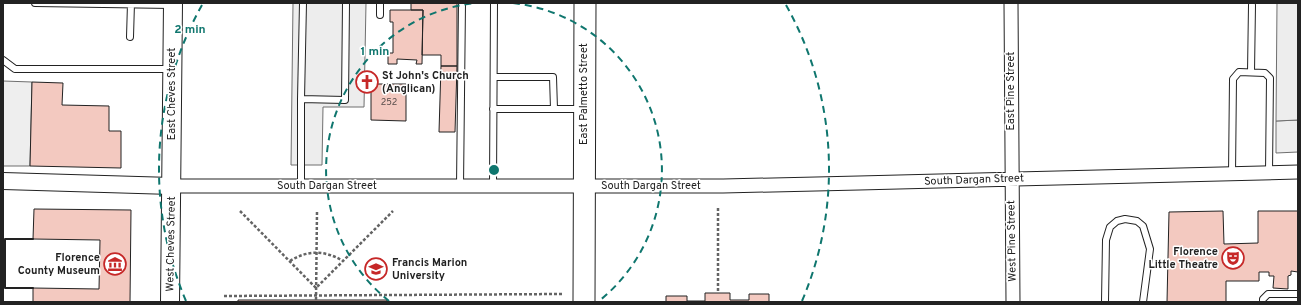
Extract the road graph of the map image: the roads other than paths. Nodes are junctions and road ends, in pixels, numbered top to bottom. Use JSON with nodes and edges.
{"nodes":[{"id":1,"x":35,"y":3,"type":"edge"},
{"id":2,"x":303,"y":3,"type":"edge"},
{"id":3,"x":346,"y":3,"type":"edge"},
{"id":4,"x":380,"y":3,"type":"edge"},
{"id":5,"x":462,"y":3,"type":"edge"},
{"id":6,"x":494,"y":3,"type":"edge"},
{"id":7,"x":584,"y":3,"type":"edge"},
{"id":8,"x":1010,"y":3,"type":"edge"},
{"id":9,"x":131,"y":4,"type":"edge"},
{"id":10,"x":173,"y":4,"type":"edge"},
{"id":11,"x":1252,"y":5,"type":"dead end"},
{"id":12,"x":380,"y":15,"type":"dead end"},
{"id":13,"x":130,"y":36,"type":"dead end"},
{"id":14,"x":3,"y":60,"type":"edge"},
{"id":15,"x":173,"y":70,"type":"junction"},
{"id":16,"x":1251,"y":72,"type":"junction"},
{"id":17,"x":494,"y":77,"type":"junction"},
{"id":18,"x":512,"y":77,"type":"junction"},
{"id":19,"x":525,"y":77,"type":"junction"},
{"id":20,"x":537,"y":77,"type":"junction"},
{"id":21,"x":512,"y":85,"type":"dead end"},
{"id":22,"x":524,"y":85,"type":"dead end"},
{"id":23,"x":537,"y":85,"type":"dead end"},
{"id":24,"x":301,"y":99,"type":"junction"},
{"id":25,"x":494,"y":109,"type":"junction"},
{"id":26,"x":554,"y":109,"type":"junction"},
{"id":27,"x":584,"y":109,"type":"junction"},
{"id":28,"x":1269,"y":172,"type":"junction"},
{"id":29,"x":1298,"y":172,"type":"edge"},
{"id":30,"x":1232,"y":174,"type":"junction"},
{"id":31,"x":1011,"y":179,"type":"junction"},
{"id":32,"x":3,"y":181,"type":"edge"},
{"id":33,"x":172,"y":186,"type":"junction"},
{"id":34,"x":301,"y":186,"type":"junction"},
{"id":35,"x":460,"y":186,"type":"junction"},
{"id":36,"x":493,"y":186,"type":"junction"},
{"id":37,"x":584,"y":186,"type":"junction"},
{"id":38,"x":1298,"y":294,"type":"edge"},
{"id":39,"x":170,"y":302,"type":"edge"},
{"id":40,"x":584,"y":302,"type":"edge"},
{"id":41,"x":1013,"y":302,"type":"edge"},
{"id":42,"x":1105,"y":302,"type":"edge"},
{"id":43,"x":1143,"y":302,"type":"edge"},
{"id":44,"x":1263,"y":302,"type":"edge"}],
"edges":[{"from":1,"to":9,"type":"lane"},
{"from":2,"to":24,"type":"lane"},
{"from":3,"to":24,"type":"lane"},
{"from":4,"to":12,"type":"lane"},
{"from":5,"to":35,"type":"lane"},
{"from":6,"to":17,"type":"lane"},
{"from":7,"to":27,"type":"highway","name":"East Palmetto Street"},
{"from":8,"to":31,"type":"street","name":"East Pine Street"},
{"from":9,"to":10,"type":"lane"},
{"from":9,"to":13,"type":"lane"},
{"from":10,"to":15,"type":"main road","name":"East Cheves Street"},
{"from":11,"to":16,"type":"lane"},
{"from":14,"to":15,"type":"lane"},
{"from":15,"to":33,"type":"main road","name":"East Cheves Street"},
{"from":16,"to":28,"type":"lane"},
{"from":16,"to":30,"type":"lane"},
{"from":17,"to":18,"type":"lane"},
{"from":17,"to":25,"type":"lane"},
{"from":18,"to":19,"type":"lane"},
{"from":18,"to":21,"type":"lane"},
{"from":19,"to":20,"type":"lane"},
{"from":19,"to":22,"type":"lane"},
{"from":20,"to":23,"type":"lane"},
{"from":20,"to":26,"type":"lane"},
{"from":24,"to":34,"type":"lane"},
{"from":25,"to":26,"type":"lane"},
{"from":25,"to":36,"type":"lane"},
{"from":26,"to":27,"type":"lane"},
{"from":27,"to":37,"type":"highway","name":"East Palmetto Street"},
{"from":28,"to":29,"type":"street","name":"South Dargan Street"},
{"from":28,"to":30,"type":"street","name":"South Dargan Street"},
{"from":30,"to":31,"type":"street","name":"South Dargan Street"},
{"from":31,"to":37,"type":"street","name":"South Dargan Street"},
{"from":31,"to":41,"type":"street","name":"West Pine Street"},
{"from":32,"to":33,"type":"street","name":"South Dargan Street"},
{"from":33,"to":34,"type":"street","name":"South Dargan Street"},
{"from":33,"to":39,"type":"main road","name":"West Cheves Street"},
{"from":34,"to":35,"type":"street","name":"South Dargan Street"},
{"from":35,"to":36,"type":"street","name":"South Dargan Street"},
{"from":36,"to":37,"type":"street","name":"South Dargan Street"},
{"from":37,"to":40,"type":"highway","name":"East Palmetto Street"},
{"from":38,"to":44,"type":"lane"},
{"from":42,"to":43,"type":"lane"}]}
